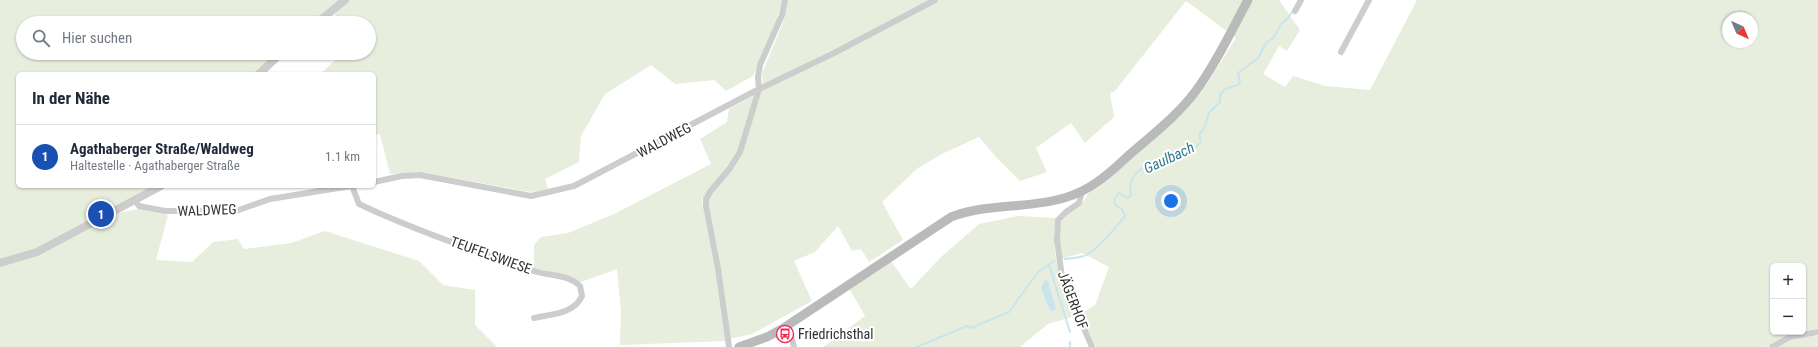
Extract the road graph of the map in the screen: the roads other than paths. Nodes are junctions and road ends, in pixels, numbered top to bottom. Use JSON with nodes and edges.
{"nodes":[{"id":1,"x":345,"y":0,"type":"edge"},
{"id":2,"x":785,"y":0,"type":"edge"},
{"id":3,"x":935,"y":0,"type":"edge"},
{"id":4,"x":1248,"y":0,"type":"edge"},
{"id":5,"x":1301,"y":0,"type":"edge"},
{"id":6,"x":1369,"y":0,"type":"edge"},
{"id":7,"x":1295,"y":11,"type":"dead end"},
{"id":8,"x":326,"y":16,"type":"edge"},
{"id":9,"x":1341,"y":52,"type":"dead end"},
{"id":10,"x":274,"y":60,"type":"edge"},
{"id":11,"x":261,"y":72,"type":"edge"},
{"id":12,"x":759,"y":89,"type":"junction"},
{"id":13,"x":376,"y":182,"type":"edge"},
{"id":14,"x":158,"y":188,"type":"edge"},
{"id":15,"x":339,"y":188,"type":"edge"},
{"id":16,"x":353,"y":188,"type":"edge"},
{"id":17,"x":1082,"y":192,"type":"junction"},
{"id":18,"x":135,"y":201,"type":"junction"},
{"id":19,"x":0,"y":263,"type":"edge"},
{"id":20,"x":534,"y":318,"type":"dead end"},
{"id":21,"x":788,"y":325,"type":"junction"},
{"id":22,"x":1818,"y":332,"type":"edge"},
{"id":23,"x":729,"y":347,"type":"edge"},
{"id":24,"x":739,"y":347,"type":"edge"},
{"id":25,"x":794,"y":347,"type":"edge"},
{"id":26,"x":1092,"y":347,"type":"edge"},
{"id":27,"x":1772,"y":347,"type":"edge"}],
"edges":[{"from":1,"to":8,"type":"street"},
{"from":2,"to":12,"type":"street"},
{"from":3,"to":12,"type":"street","name":"WALDWEG"},
{"from":4,"to":17,"type":"main road"},
{"from":5,"to":7,"type":"street"},
{"from":6,"to":9,"type":"street"},
{"from":10,"to":11,"type":"street"},
{"from":12,"to":13,"type":"street","name":"WALDWEG"},
{"from":12,"to":23,"type":"street"},
{"from":14,"to":18,"type":"street"},
{"from":15,"to":18,"type":"street","name":"WALDWEG"},
{"from":16,"to":20,"type":"street","name":"TEUFELSWIESE"},
{"from":17,"to":21,"type":"main road"},
{"from":17,"to":26,"type":"street","name":"JÄGERHOF"},
{"from":18,"to":19,"type":"street"},
{"from":21,"to":24,"type":"main road"},
{"from":21,"to":25,"type":"street"},
{"from":22,"to":27,"type":"street"}]}
